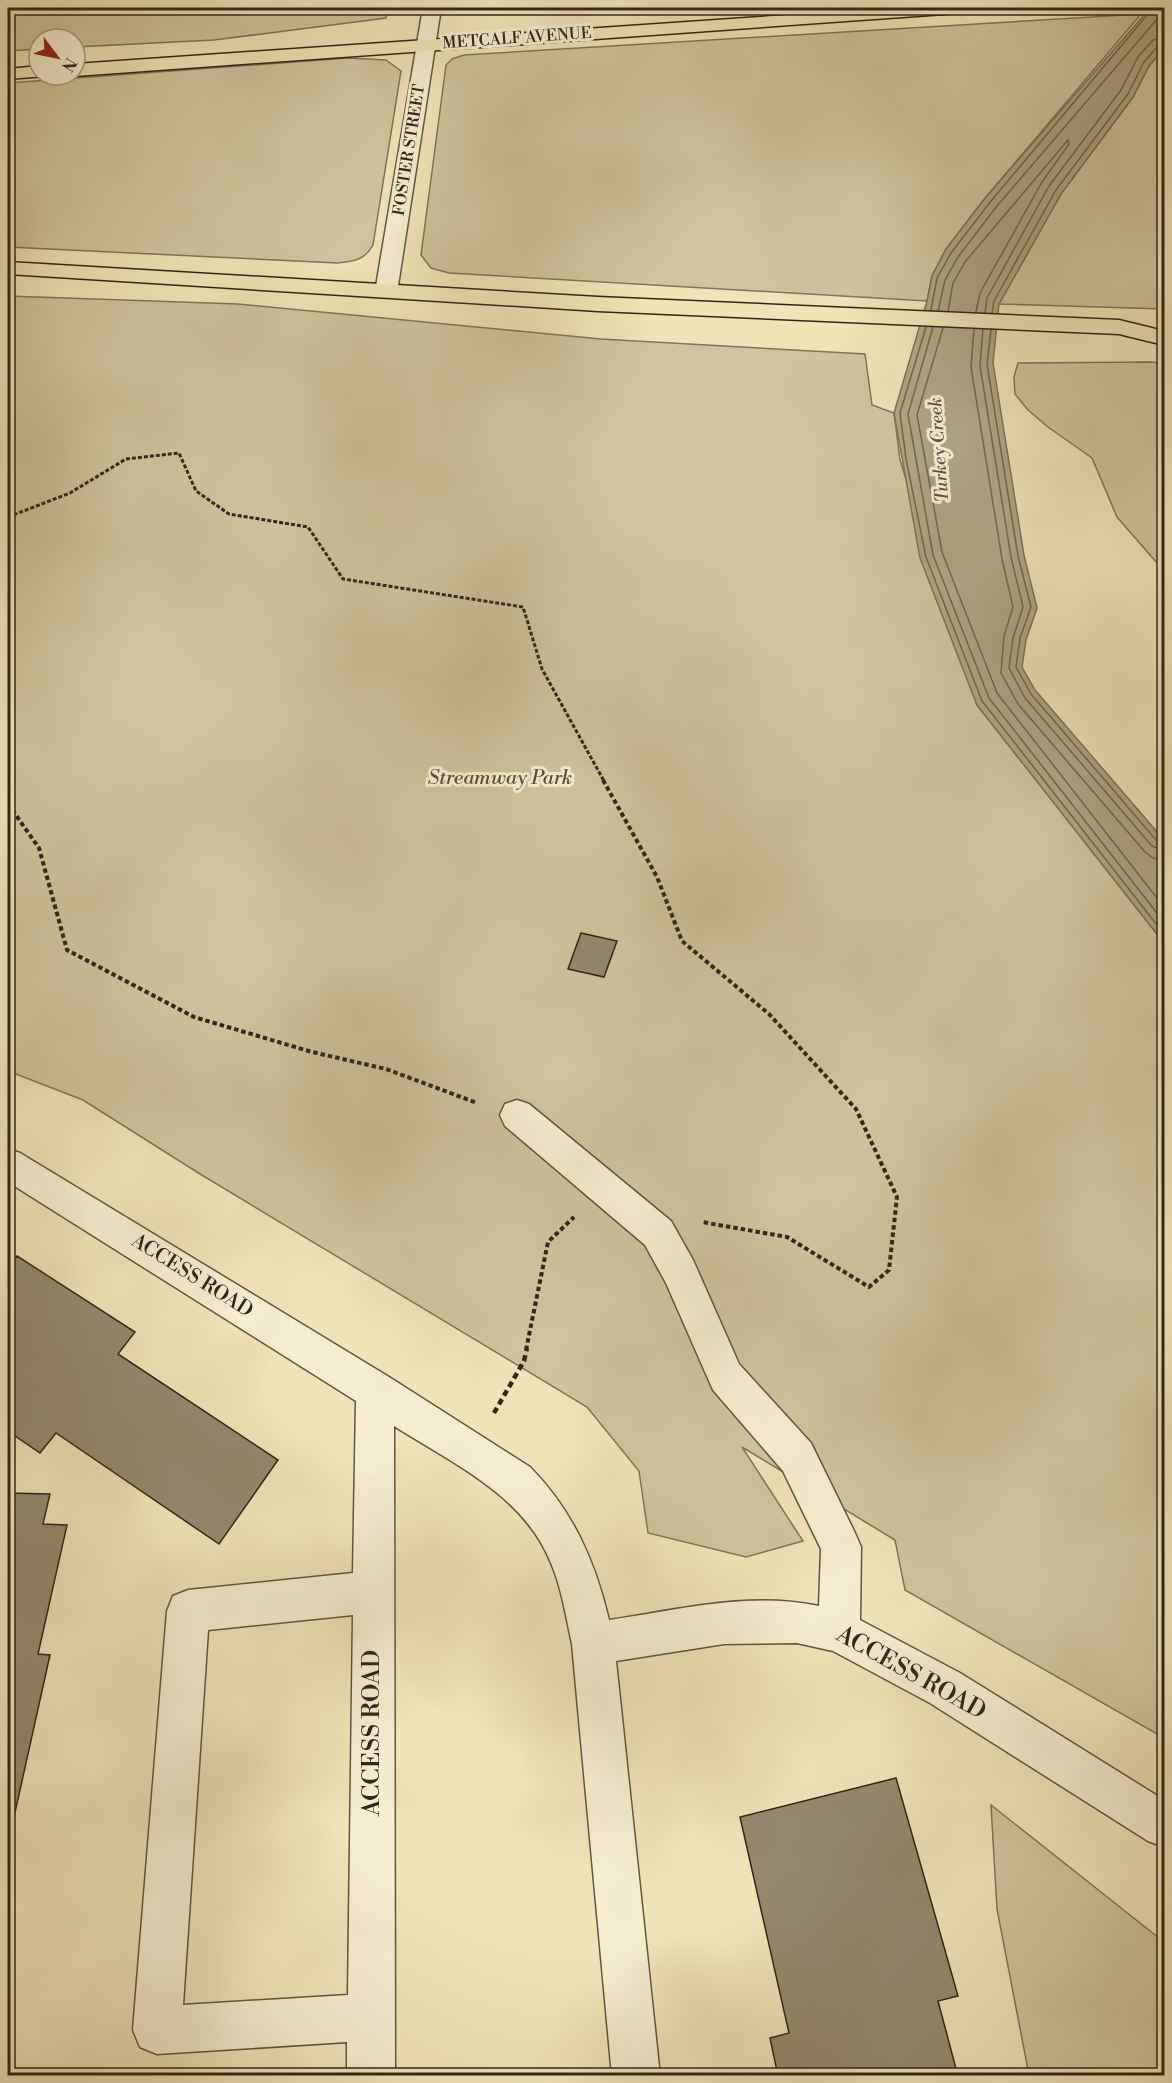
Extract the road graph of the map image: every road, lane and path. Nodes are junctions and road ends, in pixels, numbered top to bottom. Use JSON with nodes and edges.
{"nodes":[{"id":1,"x":432,"y":8,"type":"edge"},
{"id":2,"x":959,"y":8,"type":"edge"},
{"id":3,"x":426,"y":44,"type":"junction"},
{"id":4,"x":87,"y":69,"type":"edge"},
{"id":5,"x":27,"y":73,"type":"edge"},
{"id":6,"x":8,"y":74,"type":"edge"},
{"id":7,"x":8,"y":268,"type":"edge"},
{"id":8,"x":386,"y":292,"type":"junction"},
{"id":9,"x":1119,"y":327,"type":"junction"},
{"id":10,"x":1164,"y":327,"type":"edge"},
{"id":11,"x":1164,"y":338,"type":"edge"},
{"id":12,"x":8,"y":517,"type":"edge"},
{"id":13,"x":8,"y":804,"type":"edge"},
{"id":14,"x":502,"y":1111,"type":"joint"},
{"id":15,"x":8,"y":1164,"type":"edge"},
{"id":16,"x":697,"y":1221,"type":"dead end"},
{"id":17,"x":548,"y":1242,"type":"dead end"},
{"id":18,"x":375,"y":1390,"type":"junction"},
{"id":19,"x":472,"y":1453,"type":"junction"},
{"id":20,"x":373,"y":1592,"type":"junction"},
{"id":21,"x":839,"y":1631,"type":"junction"},
{"id":22,"x":593,"y":1644,"type":"junction"},
{"id":23,"x":1164,"y":1825,"type":"edge"},
{"id":24,"x":370,"y":2017,"type":"junction"},
{"id":25,"x":371,"y":2076,"type":"edge"},
{"id":26,"x":636,"y":2076,"type":"edge"}],
"edges":[{"from":1,"to":3,"type":"street","name":"FOSTER STREET"},
{"from":2,"to":3,"type":"highway","name":"METCALF AVENUE"},
{"from":3,"to":4,"type":"highway","name":"METCALF AVENUE"},
{"from":3,"to":8,"type":"street","name":"FOSTER STREET"},
{"from":5,"to":6,"type":"highway"},
{"from":7,"to":8,"type":"highway"},
{"from":8,"to":9,"type":"highway"},
{"from":9,"to":10,"type":"highway"},
{"from":9,"to":11,"type":"highway"},
{"from":12,"to":16,"type":"path"},
{"from":13,"to":14,"type":"path"},
{"from":14,"to":21,"type":"street"},
{"from":15,"to":18,"type":"street","name":"ACCESS ROAD"},
{"from":17,"to":19,"type":"path"},
{"from":18,"to":19,"type":"street","name":"ACCESS ROAD"},
{"from":18,"to":20,"type":"street","name":"ACCESS ROAD"},
{"from":19,"to":22,"type":"street","name":"ACCESS ROAD"},
{"from":20,"to":24,"type":"street","name":"ACCESS ROAD"},
{"from":20,"to":24,"type":"street"},
{"from":21,"to":22,"type":"street","name":"ACCESS ROAD"},
{"from":21,"to":23,"type":"street","name":"ACCESS ROAD"},
{"from":22,"to":26,"type":"street","name":"ACCESS ROAD"},
{"from":24,"to":25,"type":"street","name":"ACCESS ROAD"}]}
